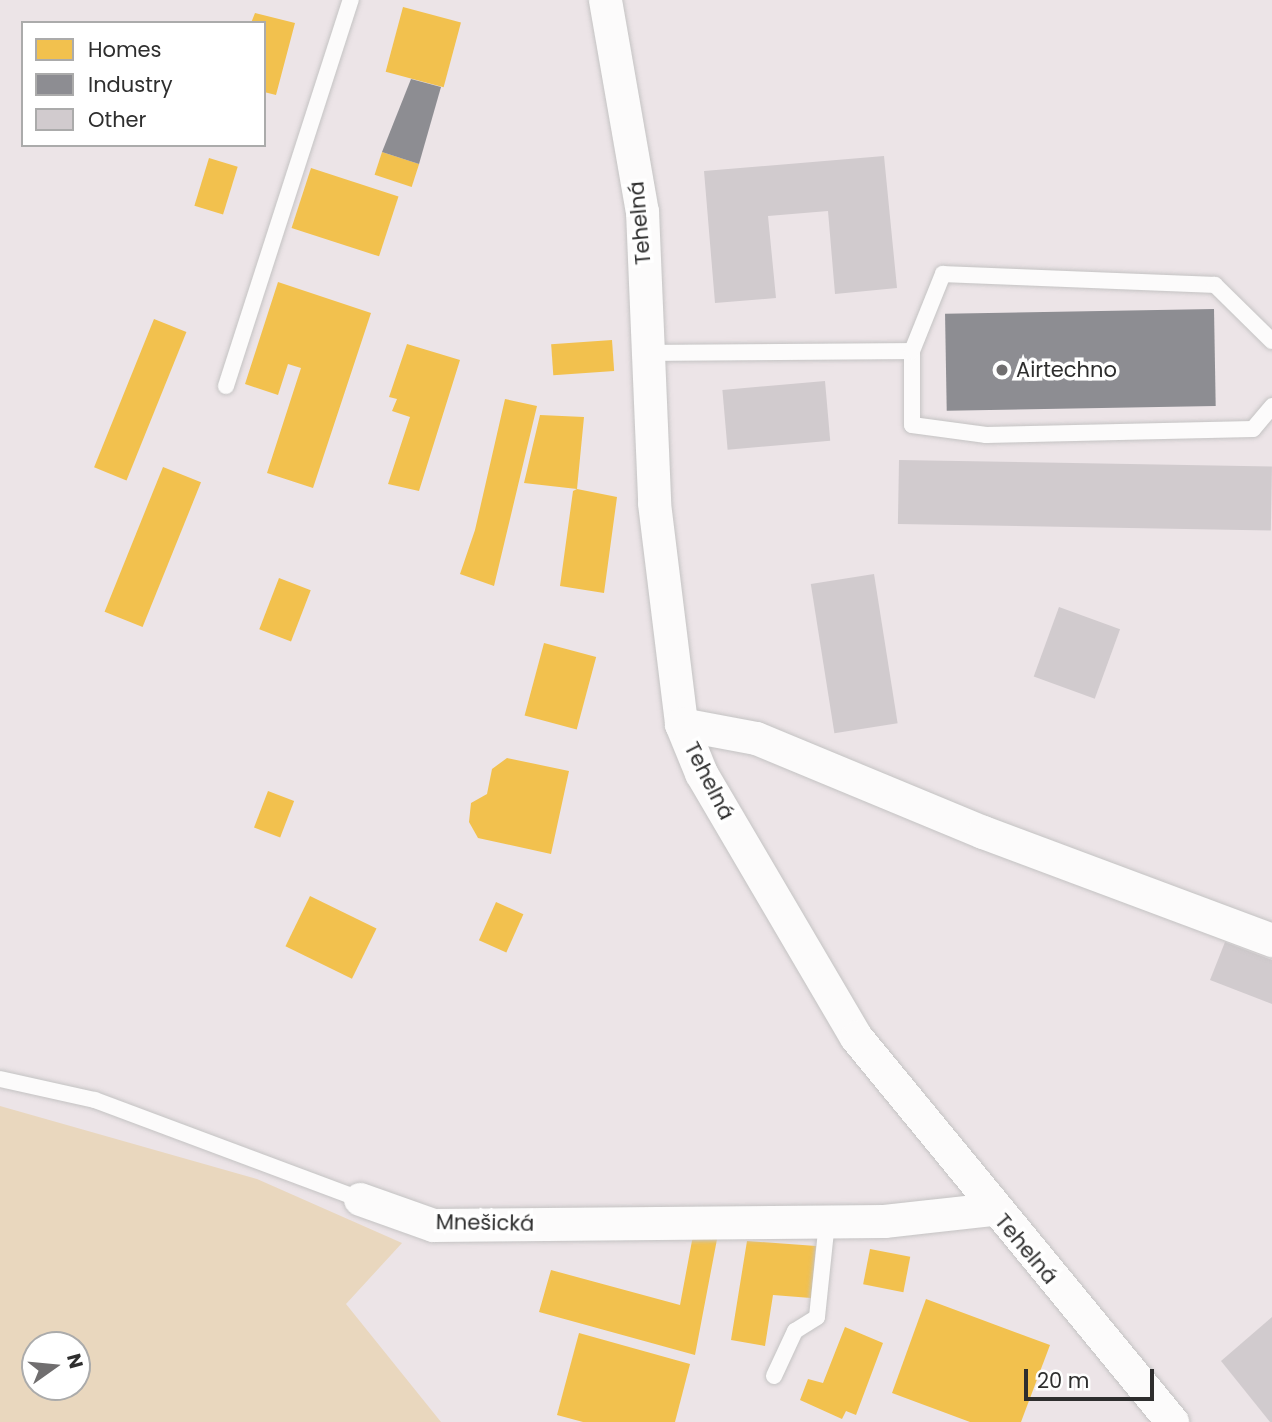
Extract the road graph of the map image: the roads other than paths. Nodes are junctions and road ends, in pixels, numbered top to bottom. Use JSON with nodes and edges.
{"nodes":[{"id":1,"x":351,"y":0,"type":"edge"},
{"id":2,"x":605,"y":0,"type":"edge"},
{"id":3,"x":1272,"y":341,"type":"edge"},
{"id":4,"x":912,"y":351,"type":"junction"},
{"id":5,"x":648,"y":353,"type":"junction"},
{"id":6,"x":226,"y":386,"type":"dead end"},
{"id":7,"x":1272,"y":406,"type":"edge"},
{"id":8,"x":681,"y":724,"type":"junction"},
{"id":9,"x":1272,"y":940,"type":"edge"},
{"id":10,"x":0,"y":1079,"type":"edge"},
{"id":11,"x":360,"y":1199,"type":"joint"},
{"id":12,"x":993,"y":1209,"type":"junction"},
{"id":13,"x":827,"y":1222,"type":"junction"},
{"id":14,"x":774,"y":1376,"type":"dead end"},
{"id":15,"x":1171,"y":1422,"type":"edge"}],
"edges":[{"from":1,"to":6,"type":"lane"},
{"from":2,"to":5,"type":"street","name":"Tehelná"},
{"from":3,"to":4,"type":"lane"},
{"from":4,"to":5,"type":"lane"},
{"from":4,"to":7,"type":"lane"},
{"from":5,"to":8,"type":"street","name":"Tehelná"},
{"from":8,"to":9,"type":"street"},
{"from":8,"to":12,"type":"street","name":"Tehelná"},
{"from":10,"to":11,"type":"lane","name":"Mnešická"},
{"from":11,"to":13,"type":"street","name":"Mnešická"},
{"from":12,"to":13,"type":"street","name":"Mnešická"},
{"from":12,"to":15,"type":"street","name":"Tehelná"},
{"from":13,"to":14,"type":"lane"}]}
